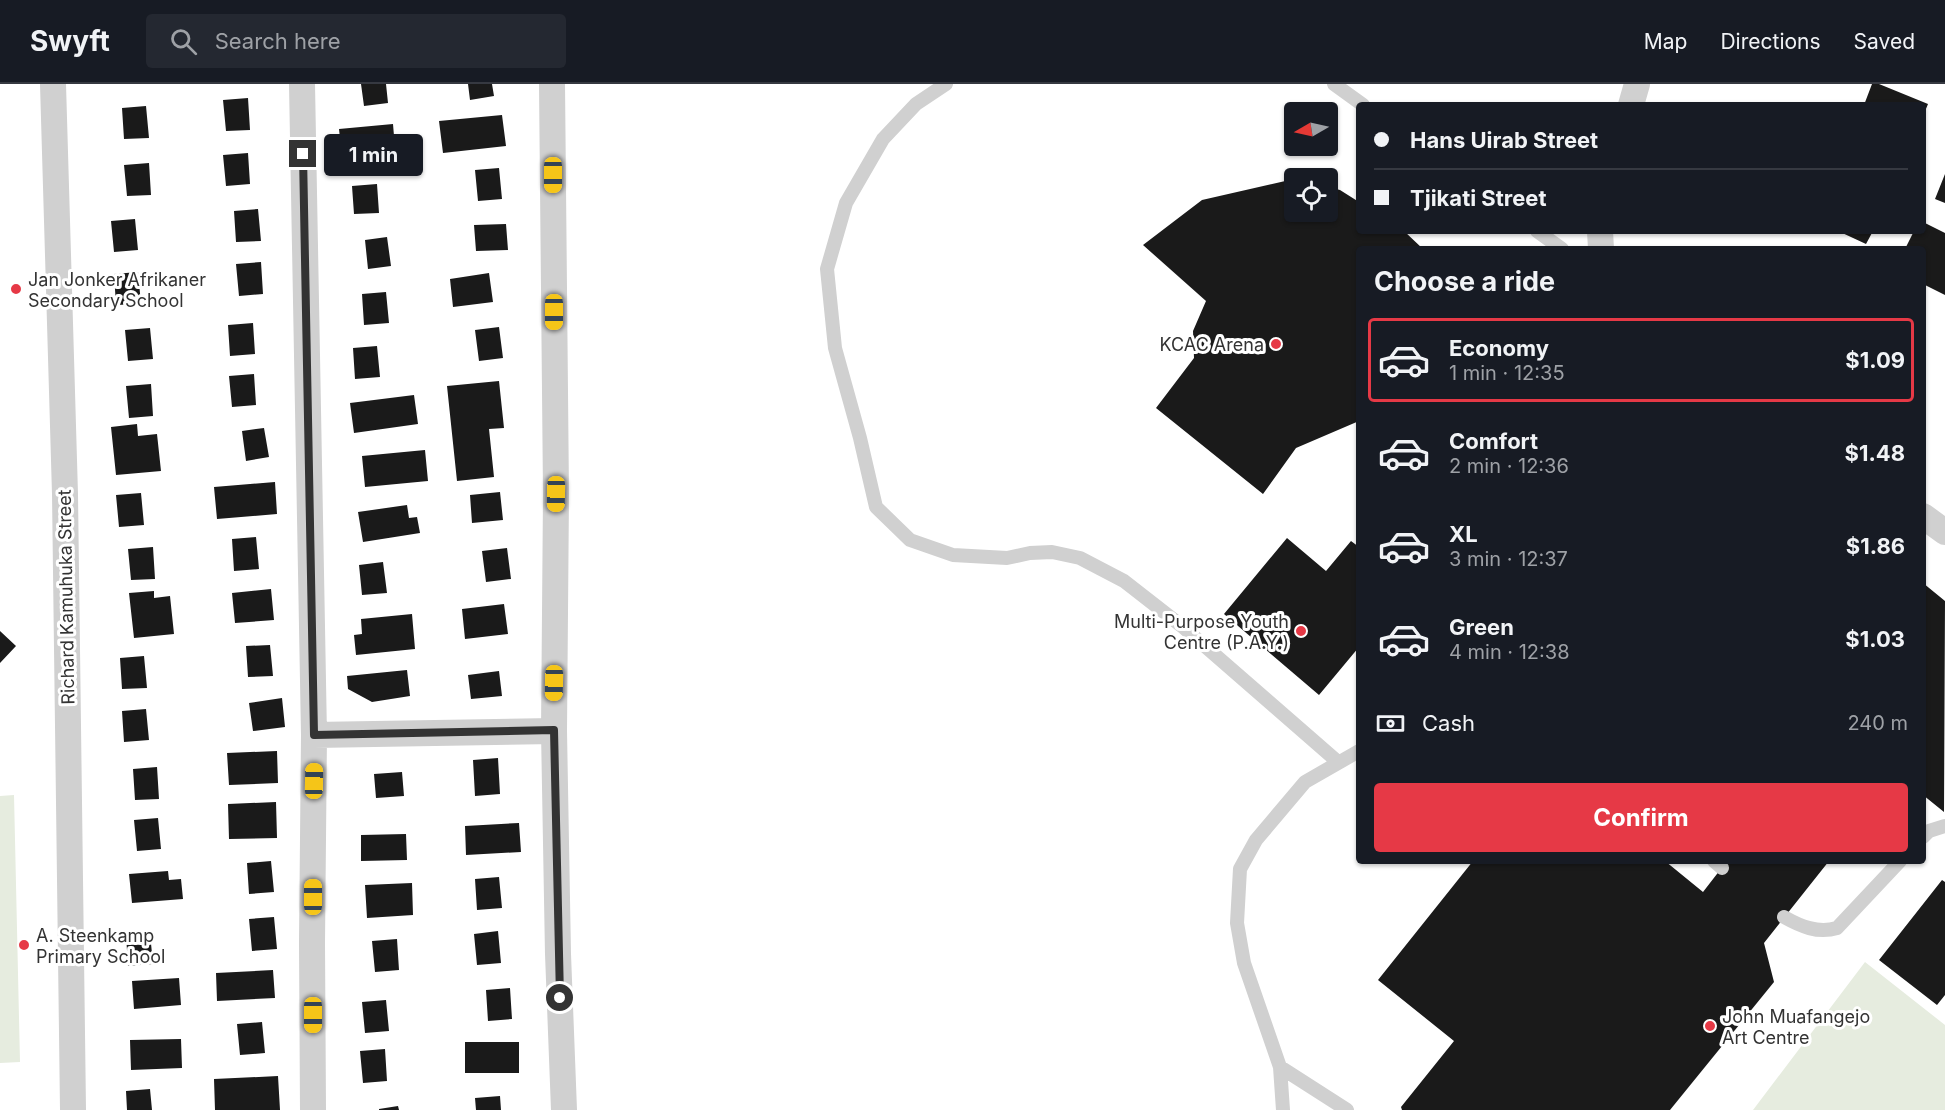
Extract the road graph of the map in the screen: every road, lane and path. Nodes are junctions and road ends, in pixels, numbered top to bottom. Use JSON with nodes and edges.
{"nodes":[{"id":1,"x":53,"y":84,"type":"edge"},
{"id":2,"x":302,"y":84,"type":"edge"},
{"id":3,"x":552,"y":84,"type":"edge"},
{"id":4,"x":946,"y":84,"type":"edge"},
{"id":5,"x":1334,"y":84,"type":"edge"},
{"id":6,"x":1637,"y":84,"type":"edge"},
{"id":7,"x":1359,"y":102,"type":"edge"},
{"id":8,"x":1632,"y":102,"type":"edge"},
{"id":9,"x":1541,"y":234,"type":"edge"},
{"id":10,"x":1558,"y":246,"type":"edge"},
{"id":11,"x":1926,"y":518,"type":"edge"},
{"id":12,"x":1945,"y":532,"type":"edge"},
{"id":13,"x":554,"y":730,"type":"junction"},
{"id":14,"x":314,"y":735,"type":"junction"},
{"id":15,"x":1356,"y":753,"type":"edge"},
{"id":16,"x":1338,"y":762,"type":"junction"},
{"id":17,"x":1945,"y":826,"type":"edge"},
{"id":18,"x":1926,"y":831,"type":"edge"},
{"id":19,"x":1897,"y":864,"type":"edge"},
{"id":20,"x":1784,"y":917,"type":"dead end"},
{"id":21,"x":1280,"y":1067,"type":"junction"},
{"id":22,"x":74,"y":1110,"type":"edge"},
{"id":23,"x":314,"y":1110,"type":"edge"},
{"id":24,"x":564,"y":1110,"type":"edge"},
{"id":25,"x":1283,"y":1110,"type":"edge"},
{"id":26,"x":1347,"y":1110,"type":"edge"}],
"edges":[{"from":1,"to":22,"type":"street","name":"Richard Kamuhuka Street"},
{"from":2,"to":14,"type":"street"},
{"from":3,"to":13,"type":"street"},
{"from":4,"to":16,"type":"lane"},
{"from":5,"to":7,"type":"lane"},
{"from":6,"to":8,"type":"street"},
{"from":9,"to":10,"type":"lane"},
{"from":11,"to":12,"type":"street"},
{"from":13,"to":14,"type":"street"},
{"from":13,"to":24,"type":"street"},
{"from":14,"to":23,"type":"street"},
{"from":15,"to":16,"type":"lane"},
{"from":16,"to":21,"type":"lane"},
{"from":17,"to":18,"type":"lane"},
{"from":19,"to":20,"type":"lane"},
{"from":21,"to":25,"type":"lane"},
{"from":21,"to":26,"type":"lane"}]}
